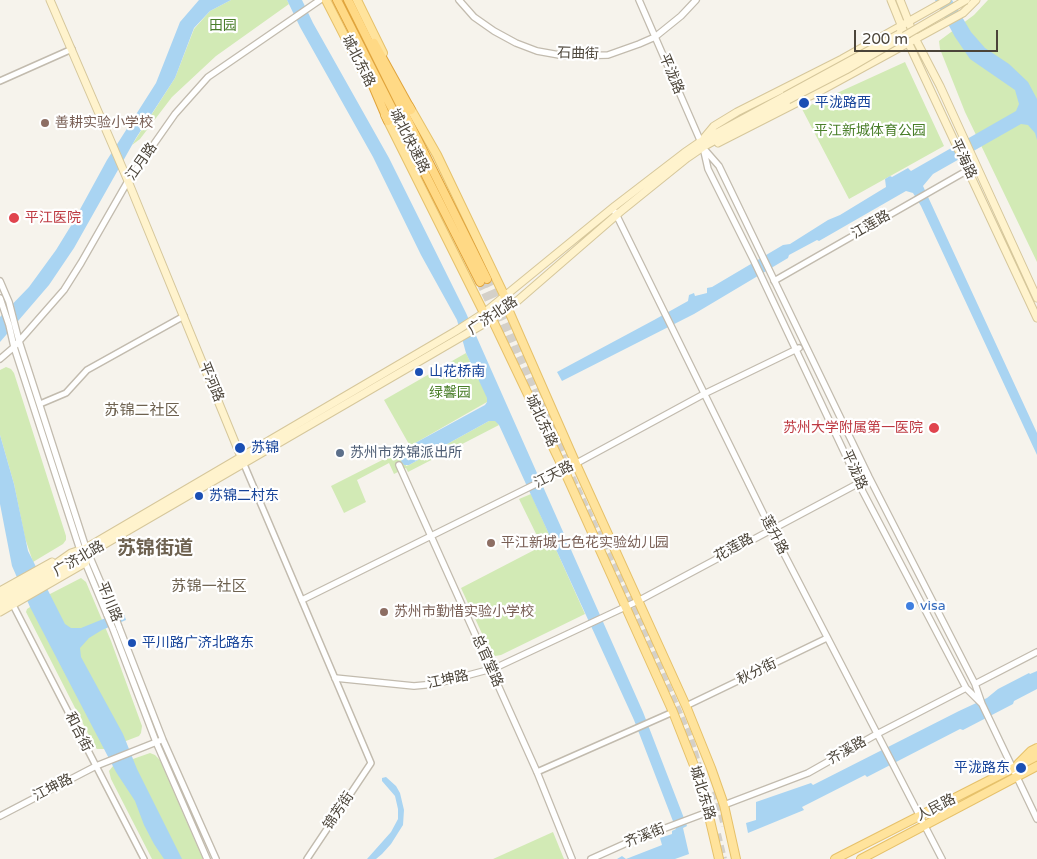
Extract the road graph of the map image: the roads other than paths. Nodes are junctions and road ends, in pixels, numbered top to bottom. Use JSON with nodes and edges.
{"nodes":[{"id":1,"x":50,"y":0,"type":"edge"},
{"id":2,"x":320,"y":0,"type":"edge"},
{"id":3,"x":326,"y":0,"type":"edge"},
{"id":4,"x":332,"y":0,"type":"edge"},
{"id":5,"x":337,"y":0,"type":"edge"},
{"id":6,"x":349,"y":0,"type":"edge"},
{"id":7,"x":357,"y":0,"type":"edge"},
{"id":8,"x":459,"y":0,"type":"edge"},
{"id":9,"x":639,"y":0,"type":"edge"},
{"id":10,"x":696,"y":0,"type":"edge"},
{"id":11,"x":891,"y":0,"type":"edge"},
{"id":12,"x":900,"y":0,"type":"edge"},
{"id":13,"x":947,"y":0,"type":"edge"},
{"id":14,"x":958,"y":0,"type":"edge"},
{"id":15,"x":966,"y":0,"type":"edge"},
{"id":16,"x":976,"y":0,"type":"edge"},
{"id":17,"x":353,"y":10,"type":"junction"},
{"id":18,"x":345,"y":15,"type":"junction"},
{"id":19,"x":908,"y":22,"type":"junction"},
{"id":20,"x":901,"y":26,"type":"junction"},
{"id":21,"x":655,"y":37,"type":"junction"},
{"id":22,"x":915,"y":38,"type":"junction"},
{"id":23,"x":908,"y":42,"type":"junction"},
{"id":24,"x":72,"y":49,"type":"junction"},
{"id":25,"x":0,"y":82,"type":"edge"},
{"id":26,"x":786,"y":98,"type":"junction"},
{"id":27,"x":411,"y":110,"type":"junction"},
{"id":28,"x":388,"y":121,"type":"junction"},
{"id":29,"x":702,"y":145,"type":"junction"},
{"id":30,"x":968,"y":170,"type":"junction"},
{"id":31,"x":128,"y":181,"type":"junction"},
{"id":32,"x":614,"y":212,"type":"junction"},
{"id":33,"x":0,"y":281,"type":"edge"},
{"id":34,"x":774,"y":281,"type":"junction"},
{"id":35,"x":505,"y":297,"type":"junction"},
{"id":36,"x":0,"y":298,"type":"edge"},
{"id":37,"x":1037,"y":298,"type":"edge"},
{"id":38,"x":508,"y":308,"type":"junction"},
{"id":39,"x":484,"y":313,"type":"junction"},
{"id":40,"x":184,"y":316,"type":"junction"},
{"id":41,"x":1037,"y":318,"type":"edge"},
{"id":42,"x":492,"y":319,"type":"junction"},
{"id":43,"x":19,"y":341,"type":"junction"},
{"id":44,"x":804,"y":345,"type":"junction"},
{"id":45,"x":14,"y":347,"type":"junction"},
{"id":46,"x":796,"y":349,"type":"junction"},
{"id":47,"x":0,"y":359,"type":"edge"},
{"id":48,"x":704,"y":394,"type":"junction"},
{"id":49,"x":40,"y":404,"type":"junction"},
{"id":50,"x":242,"y":460,"type":"junction"},
{"id":51,"x":576,"y":464,"type":"junction"},
{"id":52,"x":399,"y":465,"type":"dead end"},
{"id":53,"x":564,"y":470,"type":"junction"},
{"id":54,"x":859,"y":482,"type":"junction"},
{"id":55,"x":771,"y":528,"type":"junction"},
{"id":56,"x":431,"y":536,"type":"junction"},
{"id":57,"x":85,"y":554,"type":"junction"},
{"id":58,"x":46,"y":575,"type":"junction"},
{"id":59,"x":20,"y":590,"type":"junction"},
{"id":60,"x":0,"y":591,"type":"edge"},
{"id":61,"x":0,"y":598,"type":"edge"},
{"id":62,"x":302,"y":600,"type":"junction"},
{"id":63,"x":638,"y":601,"type":"junction"},
{"id":64,"x":0,"y":605,"type":"edge"},
{"id":65,"x":13,"y":605,"type":"junction"},
{"id":66,"x":626,"y":606,"type":"junction"},
{"id":67,"x":0,"y":612,"type":"edge"},
{"id":68,"x":609,"y":614,"type":"joint"},
{"id":69,"x":116,"y":628,"type":"junction"},
{"id":70,"x":827,"y":638,"type":"junction"},
{"id":71,"x":1037,"y":652,"type":"edge"},
{"id":72,"x":491,"y":670,"type":"junction"},
{"id":73,"x":334,"y":678,"type":"junction"},
{"id":74,"x":975,"y":684,"type":"junction"},
{"id":75,"x":966,"y":688,"type":"junction"},
{"id":76,"x":982,"y":704,"type":"junction"},
{"id":77,"x":686,"y":706,"type":"junction"},
{"id":78,"x":674,"y":712,"type":"junction"},
{"id":79,"x":877,"y":734,"type":"junction"},
{"id":80,"x":163,"y":740,"type":"junction"},
{"id":81,"x":156,"y":742,"type":"junction"},
{"id":82,"x":1037,"y":748,"type":"edge"},
{"id":83,"x":1037,"y":756,"type":"edge"},
{"id":84,"x":371,"y":763,"type":"joint"},
{"id":85,"x":96,"y":766,"type":"junction"},
{"id":86,"x":1037,"y":766,"type":"edge"},
{"id":87,"x":1012,"y":769,"type":"junction"},
{"id":88,"x":537,"y":772,"type":"junction"},
{"id":89,"x":1037,"y":773,"type":"edge"},
{"id":90,"x":1016,"y":777,"type":"junction"},
{"id":91,"x":724,"y":805,"type":"junction"},
{"id":92,"x":708,"y":812,"type":"junction"},
{"id":93,"x":0,"y":816,"type":"edge"},
{"id":94,"x":920,"y":816,"type":"junction"},
{"id":95,"x":1037,"y":819,"type":"edge"},
{"id":96,"x":925,"y":825,"type":"junction"},
{"id":97,"x":144,"y":859,"type":"edge"},
{"id":98,"x":207,"y":859,"type":"edge"},
{"id":99,"x":216,"y":859,"type":"edge"},
{"id":100,"x":307,"y":859,"type":"edge"},
{"id":101,"x":572,"y":859,"type":"edge"},
{"id":102,"x":591,"y":859,"type":"edge"},
{"id":103,"x":719,"y":859,"type":"edge"},
{"id":104,"x":736,"y":859,"type":"edge"},
{"id":105,"x":835,"y":859,"type":"edge"},
{"id":106,"x":862,"y":859,"type":"edge"},
{"id":107,"x":942,"y":859,"type":"edge"}],
"edges":[{"from":1,"to":24,"type":"main road","name":"平河路"},
{"from":2,"to":31,"type":"street","name":"江月路"},
{"from":3,"to":28,"type":"main road","name":"城北东路"},
{"from":4,"to":18,"type":"highway"},
{"from":5,"to":18,"type":"highway","name":"城北快速路"},
{"from":6,"to":17,"type":"highway","name":"城北快速路"},
{"from":7,"to":27,"type":"main road","name":"城北东路"},
{"from":8,"to":21,"type":"street","name":"石曲街"},
{"from":9,"to":21,"type":"street","name":"平泷路"},
{"from":10,"to":21,"type":"street","name":"石曲街"},
{"from":11,"to":20,"type":"main road","name":"平海路"},
{"from":12,"to":19,"type":"main road","name":"平海路"},
{"from":13,"to":19,"type":"main road"},
{"from":14,"to":26,"type":"main road","name":"广济北路","bridge":true},
{"from":15,"to":26,"type":"main road","name":"广济北路","bridge":true},
{"from":16,"to":22,"type":"main road"},
{"from":17,"to":18,"type":"highway","name":"城北快速路"},
{"from":17,"to":27,"type":"highway"},
{"from":18,"to":28,"type":"highway"},
{"from":19,"to":20,"type":"main road"},
{"from":19,"to":22,"type":"main road","name":"平海路"},
{"from":20,"to":23,"type":"main road","name":"平海路"},
{"from":20,"to":29,"type":"main road"},
{"from":21,"to":29,"type":"street","name":"平泷路"},
{"from":22,"to":23,"type":"main road"},
{"from":22,"to":37,"type":"main road","name":"平海路"},
{"from":23,"to":29,"type":"main road"},
{"from":23,"to":30,"type":"main road","name":"平海路"},
{"from":24,"to":25,"type":"street"},
{"from":24,"to":31,"type":"main road","name":"平河路"},
{"from":26,"to":29,"type":"main road","name":"广济北路"},
{"from":27,"to":35,"type":"main road","name":"城北东路"},
{"from":28,"to":39,"type":"main road","name":"城北东路"},
{"from":29,"to":32,"type":"main road","name":"广济北路"},
{"from":29,"to":34,"type":"street","name":"平泷路"},
{"from":29,"to":46,"type":"street","name":"平泷路"},
{"from":30,"to":34,"type":"street","name":"江莲路"},
{"from":30,"to":41,"type":"main road","name":"平海路"},
{"from":31,"to":40,"type":"main road","name":"平河路"},
{"from":31,"to":43,"type":"street","name":"江月路"},
{"from":32,"to":35,"type":"main road","name":"广济北路"},
{"from":32,"to":38,"type":"main road","name":"广济北路"},
{"from":32,"to":48,"type":"street","name":"莲升路"},
{"from":33,"to":43,"type":"street","name":"平川路"},
{"from":34,"to":44,"type":"street","name":"平泷路"},
{"from":35,"to":38,"type":"main road","name":"城北东路"},
{"from":35,"to":39,"type":"main road","name":"广济北路"},
{"from":36,"to":45,"type":"street","name":"平川路"},
{"from":38,"to":42,"type":"main road","name":"广济北路"},
{"from":38,"to":51,"type":"main road","name":"城北东路"},
{"from":39,"to":42,"type":"main road","name":"城北东路"},
{"from":39,"to":50,"type":"main road","name":"广济北路"},
{"from":40,"to":49,"type":"street"},
{"from":40,"to":50,"type":"main road","name":"平河路"},
{"from":42,"to":50,"type":"main road","name":"广济北路"},
{"from":42,"to":53,"type":"main road","name":"城北东路"},
{"from":43,"to":45,"type":"street","name":"江月路"},
{"from":43,"to":49,"type":"street","name":"平川路"},
{"from":44,"to":46,"type":"street","name":"江天路"},
{"from":44,"to":74,"type":"street","name":"平泷路"},
{"from":45,"to":47,"type":"street","name":"江月路"},
{"from":45,"to":57,"type":"street","name":"平川路"},
{"from":46,"to":48,"type":"street","name":"江天路"},
{"from":46,"to":54,"type":"street","name":"平泷路"},
{"from":48,"to":51,"type":"street","name":"江天路"},
{"from":48,"to":55,"type":"street","name":"莲升路"},
{"from":49,"to":57,"type":"street","name":"平川路"},
{"from":50,"to":57,"type":"main road","name":"广济北路"},
{"from":50,"to":62,"type":"street","name":"平河路"},
{"from":51,"to":53,"type":"street","name":"江天路"},
{"from":51,"to":63,"type":"main road","name":"城北东路"},
{"from":52,"to":56,"type":"street","name":"总官堂路"},
{"from":53,"to":56,"type":"street","name":"江天路"},
{"from":53,"to":66,"type":"main road","name":"城北东路"},
{"from":54,"to":55,"type":"street","name":"花莲路"},
{"from":54,"to":75,"type":"street","name":"平泷路"},
{"from":55,"to":63,"type":"street","name":"花莲路"},
{"from":55,"to":70,"type":"street","name":"莲升路"},
{"from":56,"to":62,"type":"street","name":"江天路"},
{"from":56,"to":72,"type":"street","name":"总官堂路"},
{"from":57,"to":58,"type":"main road","name":"广济北路"},
{"from":57,"to":58,"type":"main road","name":"广济北路"},
{"from":57,"to":69,"type":"street","name":"平川路","bridge":true},
{"from":57,"to":69,"type":"street","name":"平川路","bridge":true},
{"from":58,"to":59,"type":"main road","name":"广济北路"},
{"from":58,"to":59,"type":"main road"},
{"from":59,"to":60,"type":"main road"},
{"from":59,"to":61,"type":"main road","name":"广济北路"},
{"from":59,"to":64,"type":"main road","name":"广济北路"},
{"from":59,"to":65,"type":"main road"},
{"from":62,"to":73,"type":"street","name":"平河路"},
{"from":63,"to":66,"type":"street","name":"花莲路"},
{"from":63,"to":77,"type":"main road","name":"城北东路"},
{"from":65,"to":67,"type":"main road"},
{"from":65,"to":85,"type":"street","name":"和合街"},
{"from":66,"to":68,"type":"street","name":"花莲路"},
{"from":66,"to":78,"type":"main road","name":"城北东路"},
{"from":68,"to":72,"type":"street","name":"江坤路"},
{"from":69,"to":80,"type":"street","name":"平川路"},
{"from":69,"to":81,"type":"street","name":"平川路"},
{"from":70,"to":77,"type":"street","name":"秋分街"},
{"from":70,"to":79,"type":"street","name":"莲升路"},
{"from":71,"to":74,"type":"street"},
{"from":72,"to":73,"type":"street","name":"江坤路"},
{"from":72,"to":88,"type":"street","name":"总官堂路"},
{"from":73,"to":84,"type":"street","name":"平河路"},
{"from":74,"to":76,"type":"street","name":"平泷路"},
{"from":75,"to":76,"type":"street","name":"平泷路"},
{"from":75,"to":79,"type":"street","name":"齐溪路"},
{"from":76,"to":87,"type":"street","name":"平泷路"},
{"from":77,"to":91,"type":"main road","name":"城北东路"},
{"from":78,"to":88,"type":"street"},
{"from":78,"to":92,"type":"main road","name":"城北东路"},
{"from":79,"to":91,"type":"street","name":"齐溪路"},
{"from":79,"to":94,"type":"street","name":"莲升路"},
{"from":80,"to":81,"type":"street","name":"江坤路"},
{"from":80,"to":99,"type":"street","name":"平川路"},
{"from":81,"to":85,"type":"street","name":"江坤路"},
{"from":81,"to":98,"type":"street","name":"平川路"},
{"from":82,"to":87,"type":"main road"},
{"from":83,"to":87,"type":"main road","name":"人民路"},
{"from":84,"to":100,"type":"street","name":"锦芳街"},
{"from":85,"to":93,"type":"street","name":"江坤路"},
{"from":85,"to":97,"type":"street","name":"和合街"},
{"from":86,"to":90,"type":"main road","name":"人民路"},
{"from":87,"to":90,"type":"street","name":"平泷路"},
{"from":87,"to":94,"type":"main road","name":"人民路"},
{"from":88,"to":101,"type":"street","name":"总官堂路"},
{"from":89,"to":90,"type":"main road"},
{"from":90,"to":95,"type":"street","name":"平泷路"},
{"from":90,"to":96,"type":"main road","name":"人民路"},
{"from":91,"to":104,"type":"main road","name":"城北东路"},
{"from":92,"to":102,"type":"street","name":"齐溪街"},
{"from":92,"to":103,"type":"main road","name":"城北东路"},
{"from":94,"to":96,"type":"street","name":"莲升路"},
{"from":94,"to":105,"type":"main road","name":"人民路"},
{"from":96,"to":106,"type":"main road","name":"人民路"},
{"from":96,"to":107,"type":"street","name":"莲升路"}]}
